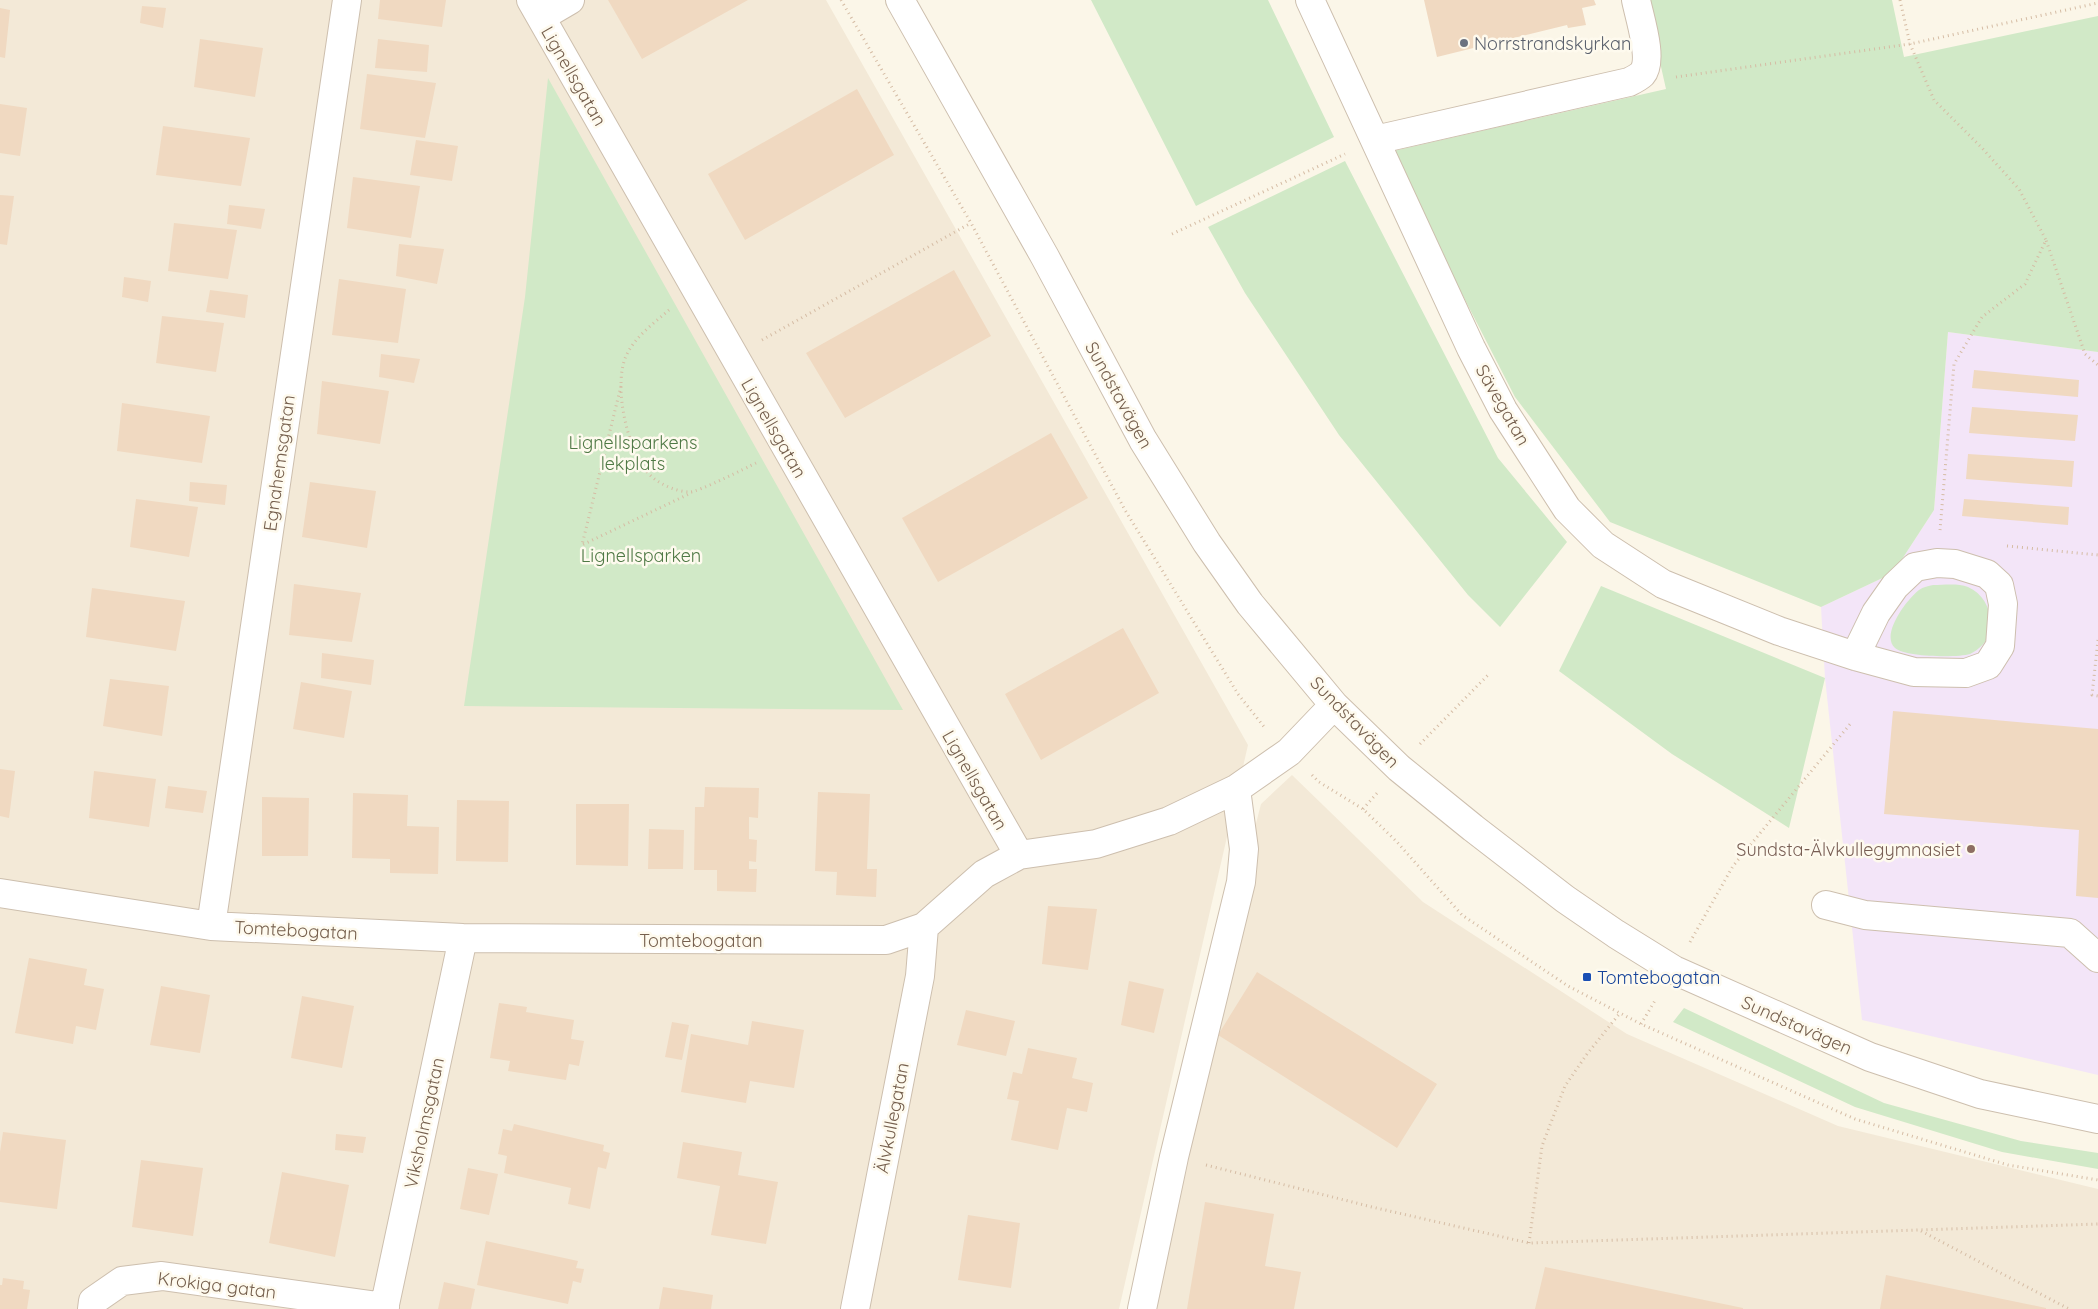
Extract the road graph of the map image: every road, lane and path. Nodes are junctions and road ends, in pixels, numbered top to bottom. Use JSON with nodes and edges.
{"nodes":[{"id":1,"x":347,"y":0,"type":"edge"},
{"id":2,"x":570,"y":0,"type":"edge"},
{"id":3,"x":841,"y":0,"type":"edge"},
{"id":4,"x":900,"y":0,"type":"edge"},
{"id":5,"x":1310,"y":0,"type":"edge"},
{"id":6,"x":1636,"y":0,"type":"edge"},
{"id":7,"x":1900,"y":0,"type":"edge"},
{"id":8,"x":2098,"y":3,"type":"edge"},
{"id":9,"x":536,"y":9,"type":"edge"},
{"id":10,"x":1910,"y":44,"type":"junction"},
{"id":11,"x":1643,"y":74,"type":"junction"},
{"id":12,"x":1375,"y":140,"type":"junction"},
{"id":13,"x":971,"y":223,"type":"junction"},
{"id":14,"x":1172,"y":234,"type":"dead end"},
{"id":15,"x":2046,"y":240,"type":"junction"},
{"id":16,"x":695,"y":288,"type":"junction"},
{"id":17,"x":733,"y":356,"type":"junction"},
{"id":18,"x":2098,"y":365,"type":"edge"},
{"id":19,"x":621,"y":383,"type":"junction"},
{"id":20,"x":787,"y":449,"type":"junction"},
{"id":21,"x":691,"y":493,"type":"junction"},
{"id":22,"x":2005,"y":546,"type":"dead end"},
{"id":23,"x":2098,"y":555,"type":"edge"},
{"id":24,"x":1937,"y":562,"type":"junction"},
{"id":25,"x":2098,"y":640,"type":"edge"},
{"id":26,"x":1855,"y":656,"type":"junction"},
{"id":27,"x":1490,"y":673,"type":"dead end"},
{"id":28,"x":2098,"y":696,"type":"edge"},
{"id":29,"x":1334,"y":705,"type":"junction"},
{"id":30,"x":1258,"y":720,"type":"dead end"},
{"id":31,"x":1850,"y":723,"type":"dead end"},
{"id":32,"x":1418,"y":746,"type":"dead end"},
{"id":33,"x":1320,"y":782,"type":"dead end"},
{"id":34,"x":1236,"y":789,"type":"junction"},
{"id":35,"x":1019,"y":856,"type":"junction"},
{"id":36,"x":0,"y":893,"type":"edge"},
{"id":37,"x":1826,"y":906,"type":"dead end"},
{"id":38,"x":1700,"y":924,"type":"dead end"},
{"id":39,"x":211,"y":926,"type":"junction"},
{"id":40,"x":924,"y":927,"type":"junction"},
{"id":41,"x":463,"y":938,"type":"junction"},
{"id":42,"x":2098,"y":958,"type":"edge"},
{"id":43,"x":1620,"y":1013,"type":"junction"},
{"id":44,"x":2098,"y":1119,"type":"edge"},
{"id":45,"x":1174,"y":1157,"type":"junction"},
{"id":46,"x":2098,"y":1180,"type":"edge"},
{"id":47,"x":2098,"y":1224,"type":"edge"},
{"id":48,"x":1920,"y":1230,"type":"junction"},
{"id":49,"x":1529,"y":1243,"type":"junction"},
{"id":50,"x":385,"y":1308,"type":"edge"},
{"id":51,"x":92,"y":1309,"type":"edge"},
{"id":52,"x":855,"y":1309,"type":"edge"},
{"id":53,"x":1142,"y":1309,"type":"edge"},
{"id":54,"x":2069,"y":1309,"type":"edge"}],
"edges":[{"from":1,"to":39,"type":"street","name":"Egnahemsgatan"},
{"from":2,"to":9,"type":"street"},
{"from":3,"to":13,"type":"path"},
{"from":4,"to":29,"type":"street","name":"Sundstavägen"},
{"from":5,"to":12,"type":"street","name":"Sävegatan"},
{"from":6,"to":11,"type":"street"},
{"from":7,"to":10,"type":"path"},
{"from":8,"to":10,"type":"path"},
{"from":9,"to":16,"type":"street","name":"Lignellsgatan"},
{"from":10,"to":11,"type":"path"},
{"from":10,"to":15,"type":"path"},
{"from":11,"to":12,"type":"street"},
{"from":12,"to":14,"type":"path"},
{"from":12,"to":26,"type":"street","name":"Sävegatan"},
{"from":13,"to":17,"type":"path"},
{"from":13,"to":30,"type":"path"},
{"from":15,"to":18,"type":"path"},
{"from":15,"to":24,"type":"path"},
{"from":16,"to":17,"type":"street","name":"Lignellsgatan"},
{"from":16,"to":19,"type":"path"},
{"from":17,"to":20,"type":"street","name":"Lignellsgatan"},
{"from":19,"to":21,"type":"path"},
{"from":19,"to":21,"type":"path"},
{"from":20,"to":21,"type":"path"},
{"from":20,"to":35,"type":"street","name":"Lignellsgatan"},
{"from":22,"to":23,"type":"path"},
{"from":24,"to":26,"type":"street","name":"Sävegatan"},
{"from":24,"to":26,"type":"street","name":"Sävegatan"},
{"from":25,"to":28,"type":"path"},
{"from":27,"to":32,"type":"path"},
{"from":29,"to":34,"type":"street","name":"Tomtebogatan"},
{"from":29,"to":44,"type":"street","name":"Sundstavägen"},
{"from":31,"to":38,"type":"path"},
{"from":33,"to":43,"type":"path"},
{"from":34,"to":35,"type":"street","name":"Tomtebogatan"},
{"from":34,"to":45,"type":"street"},
{"from":35,"to":40,"type":"street","name":"Tomtebogatan"},
{"from":36,"to":39,"type":"street","name":"Tomtebogatan"},
{"from":37,"to":42,"type":"street"},
{"from":39,"to":41,"type":"street","name":"Tomtebogatan"},
{"from":40,"to":41,"type":"street","name":"Tomtebogatan"},
{"from":40,"to":52,"type":"street","name":"Älvkullegatan"},
{"from":41,"to":50,"type":"street","name":"Viksholmsgatan"},
{"from":43,"to":46,"type":"path"},
{"from":43,"to":49,"type":"path"},
{"from":45,"to":49,"type":"path"},
{"from":45,"to":53,"type":"street"},
{"from":47,"to":48,"type":"path"},
{"from":48,"to":49,"type":"path"},
{"from":48,"to":54,"type":"path"},
{"from":50,"to":51,"type":"street","name":"Krokiga gatan"}]}
